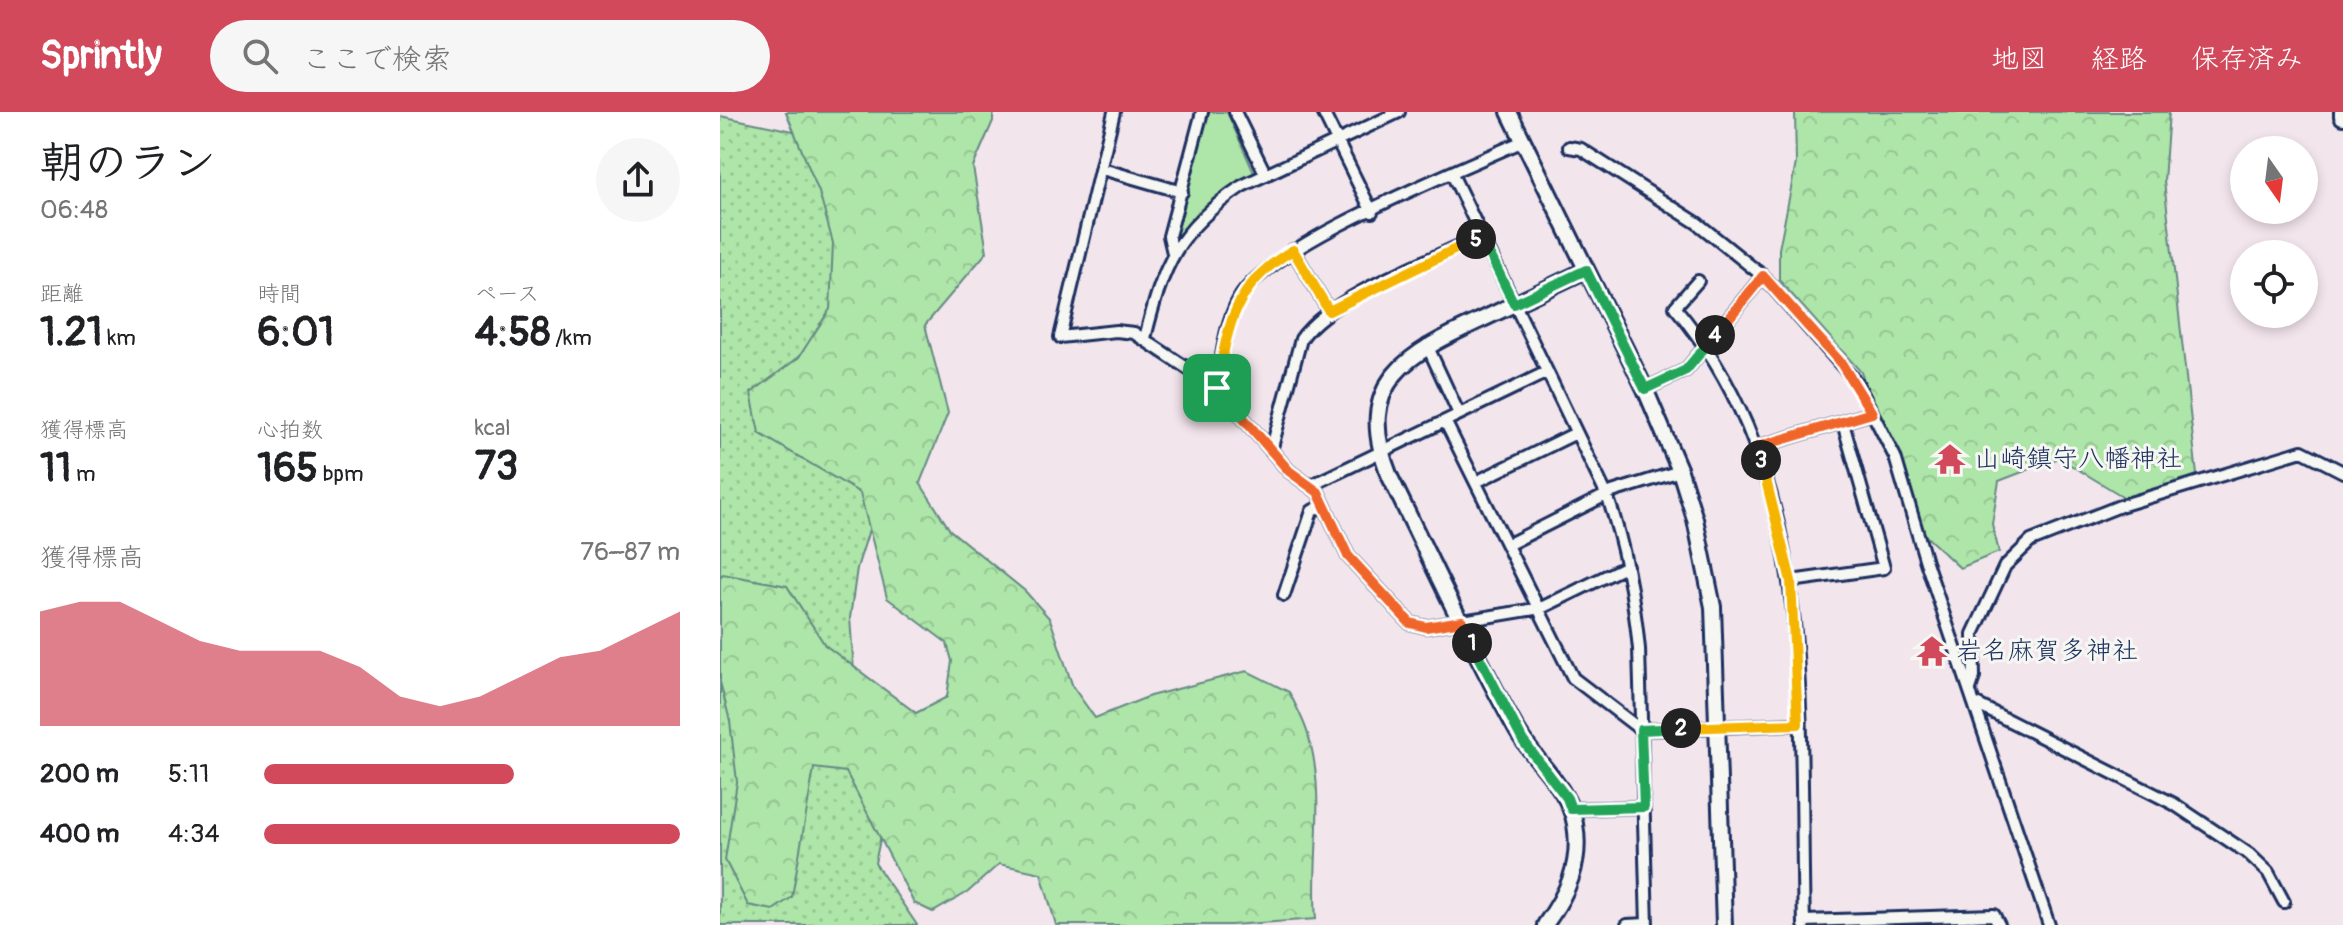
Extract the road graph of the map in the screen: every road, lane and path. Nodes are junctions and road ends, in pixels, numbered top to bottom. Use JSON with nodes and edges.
{"nodes":[{"id":1,"x":1114,"y":112,"type":"edge"},
{"id":2,"x":1202,"y":112,"type":"edge"},
{"id":3,"x":1235,"y":112,"type":"edge"},
{"id":4,"x":1323,"y":112,"type":"edge"},
{"id":5,"x":1399,"y":112,"type":"edge"},
{"id":6,"x":1509,"y":112,"type":"edge"},
{"id":7,"x":1337,"y":141,"type":"junction"},
{"id":8,"x":1523,"y":141,"type":"junction"},
{"id":9,"x":1569,"y":147,"type":"dead end"},
{"id":10,"x":1102,"y":169,"type":"junction"},
{"id":11,"x":1452,"y":174,"type":"junction"},
{"id":12,"x":1266,"y":175,"type":"junction"},
{"id":13,"x":1182,"y":192,"type":"junction"},
{"id":14,"x":1372,"y":212,"type":"junction"},
{"id":15,"x":1481,"y":236,"type":"junction"},
{"id":16,"x":1293,"y":250,"type":"junction"},
{"id":17,"x":1173,"y":253,"type":"junction"},
{"id":18,"x":1586,"y":270,"type":"junction"},
{"id":19,"x":1763,"y":276,"type":"junction"},
{"id":20,"x":1698,"y":281,"type":"dead end"},
{"id":21,"x":1514,"y":304,"type":"junction"},
{"id":22,"x":1329,"y":311,"type":"junction"},
{"id":23,"x":1145,"y":338,"type":"junction"},
{"id":24,"x":1427,"y":345,"type":"junction"},
{"id":25,"x":1707,"y":345,"type":"junction"},
{"id":26,"x":1547,"y":372,"type":"junction"},
{"id":27,"x":1217,"y":388,"type":"junction"},
{"id":28,"x":1645,"y":389,"type":"junction"},
{"id":29,"x":1872,"y":413,"type":"junction"},
{"id":30,"x":1459,"y":414,"type":"junction"},
{"id":31,"x":1445,"y":421,"type":"junction"},
{"id":32,"x":1843,"y":423,"type":"junction"},
{"id":33,"x":1576,"y":433,"type":"junction"},
{"id":34,"x":1757,"y":447,"type":"junction"},
{"id":35,"x":1271,"y":451,"type":"junction"},
{"id":36,"x":1381,"y":452,"type":"junction"},
{"id":37,"x":1680,"y":471,"type":"junction"},
{"id":38,"x":2343,"y":472,"type":"edge"},
{"id":39,"x":1476,"y":482,"type":"junction"},
{"id":40,"x":1310,"y":486,"type":"junction"},
{"id":41,"x":1606,"y":495,"type":"junction"},
{"id":42,"x":1324,"y":505,"type":"junction"},
{"id":43,"x":1507,"y":545,"type":"junction"},
{"id":44,"x":1627,"y":566,"type":"junction"},
{"id":45,"x":1791,"y":581,"type":"junction"},
{"id":46,"x":1284,"y":595,"type":"dead end"},
{"id":47,"x":1538,"y":608,"type":"junction"},
{"id":48,"x":1462,"y":621,"type":"junction"},
{"id":49,"x":1970,"y":689,"type":"junction"},
{"id":50,"x":1974,"y":703,"type":"junction"},
{"id":51,"x":1798,"y":724,"type":"junction"},
{"id":52,"x":1719,"y":727,"type":"junction"},
{"id":53,"x":1641,"y":730,"type":"junction"},
{"id":54,"x":1644,"y":807,"type":"junction"},
{"id":55,"x":1571,"y":809,"type":"junction"},
{"id":56,"x":2284,"y":902,"type":"dead end"},
{"id":57,"x":1804,"y":923,"type":"edge"},
{"id":58,"x":1647,"y":924,"type":"edge"},
{"id":59,"x":1545,"y":925,"type":"edge"},
{"id":60,"x":1627,"y":925,"type":"edge"},
{"id":61,"x":1724,"y":925,"type":"edge"},
{"id":62,"x":1999,"y":925,"type":"edge"},
{"id":63,"x":2049,"y":925,"type":"edge"}],
"edges":[{"from":1,"to":10,"type":"street"},
{"from":2,"to":13,"type":"street"},
{"from":3,"to":12,"type":"street"},
{"from":4,"to":7,"type":"street"},
{"from":5,"to":7,"type":"street"},
{"from":6,"to":8,"type":"street"},
{"from":7,"to":12,"type":"street"},
{"from":7,"to":14,"type":"street"},
{"from":8,"to":11,"type":"street"},
{"from":8,"to":18,"type":"street"},
{"from":9,"to":19,"type":"street"},
{"from":10,"to":13,"type":"street"},
{"from":10,"to":23,"type":"street"},
{"from":11,"to":14,"type":"street"},
{"from":11,"to":15,"type":"street"},
{"from":12,"to":17,"type":"street"},
{"from":13,"to":17,"type":"street"},
{"from":14,"to":16,"type":"street"},
{"from":15,"to":21,"type":"street"},
{"from":15,"to":22,"type":"street"},
{"from":16,"to":22,"type":"street"},
{"from":16,"to":27,"type":"street"},
{"from":17,"to":23,"type":"street"},
{"from":18,"to":21,"type":"street"},
{"from":18,"to":28,"type":"street"},
{"from":19,"to":25,"type":"street"},
{"from":19,"to":29,"type":"street"},
{"from":20,"to":25,"type":"street"},
{"from":21,"to":24,"type":"street"},
{"from":21,"to":26,"type":"street"},
{"from":22,"to":35,"type":"street"},
{"from":23,"to":27,"type":"street"},
{"from":24,"to":30,"type":"street"},
{"from":24,"to":36,"type":"street"},
{"from":25,"to":28,"type":"street"},
{"from":25,"to":34,"type":"street"},
{"from":26,"to":30,"type":"street"},
{"from":26,"to":33,"type":"street"},
{"from":27,"to":35,"type":"street"},
{"from":28,"to":37,"type":"street"},
{"from":29,"to":32,"type":"street"},
{"from":29,"to":49,"type":"street"},
{"from":30,"to":31,"type":"street"},
{"from":31,"to":36,"type":"street"},
{"from":31,"to":39,"type":"street"},
{"from":32,"to":34,"type":"street"},
{"from":32,"to":45,"type":"street"},
{"from":33,"to":39,"type":"street"},
{"from":33,"to":41,"type":"street"},
{"from":34,"to":45,"type":"street"},
{"from":35,"to":40,"type":"street"},
{"from":36,"to":40,"type":"street"},
{"from":36,"to":48,"type":"street"},
{"from":37,"to":41,"type":"street"},
{"from":37,"to":52,"type":"street"},
{"from":38,"to":49,"type":"street"},
{"from":39,"to":43,"type":"street"},
{"from":40,"to":42,"type":"street"},
{"from":41,"to":43,"type":"street"},
{"from":41,"to":44,"type":"street"},
{"from":42,"to":46,"type":"street"},
{"from":42,"to":48,"type":"street"},
{"from":43,"to":47,"type":"street"},
{"from":44,"to":47,"type":"street"},
{"from":44,"to":53,"type":"street"},
{"from":45,"to":51,"type":"street"},
{"from":47,"to":48,"type":"street"},
{"from":47,"to":53,"type":"street"},
{"from":48,"to":55,"type":"street"},
{"from":49,"to":50,"type":"street"},
{"from":50,"to":56,"type":"street"},
{"from":50,"to":63,"type":"street"},
{"from":51,"to":52,"type":"street"},
{"from":51,"to":57,"type":"street"},
{"from":52,"to":53,"type":"street"},
{"from":52,"to":61,"type":"street"},
{"from":53,"to":54,"type":"street"},
{"from":54,"to":55,"type":"street"},
{"from":54,"to":58,"type":"street"},
{"from":55,"to":59,"type":"street"},
{"from":57,"to":62,"type":"street"},
{"from":58,"to":60,"type":"street"}]}
